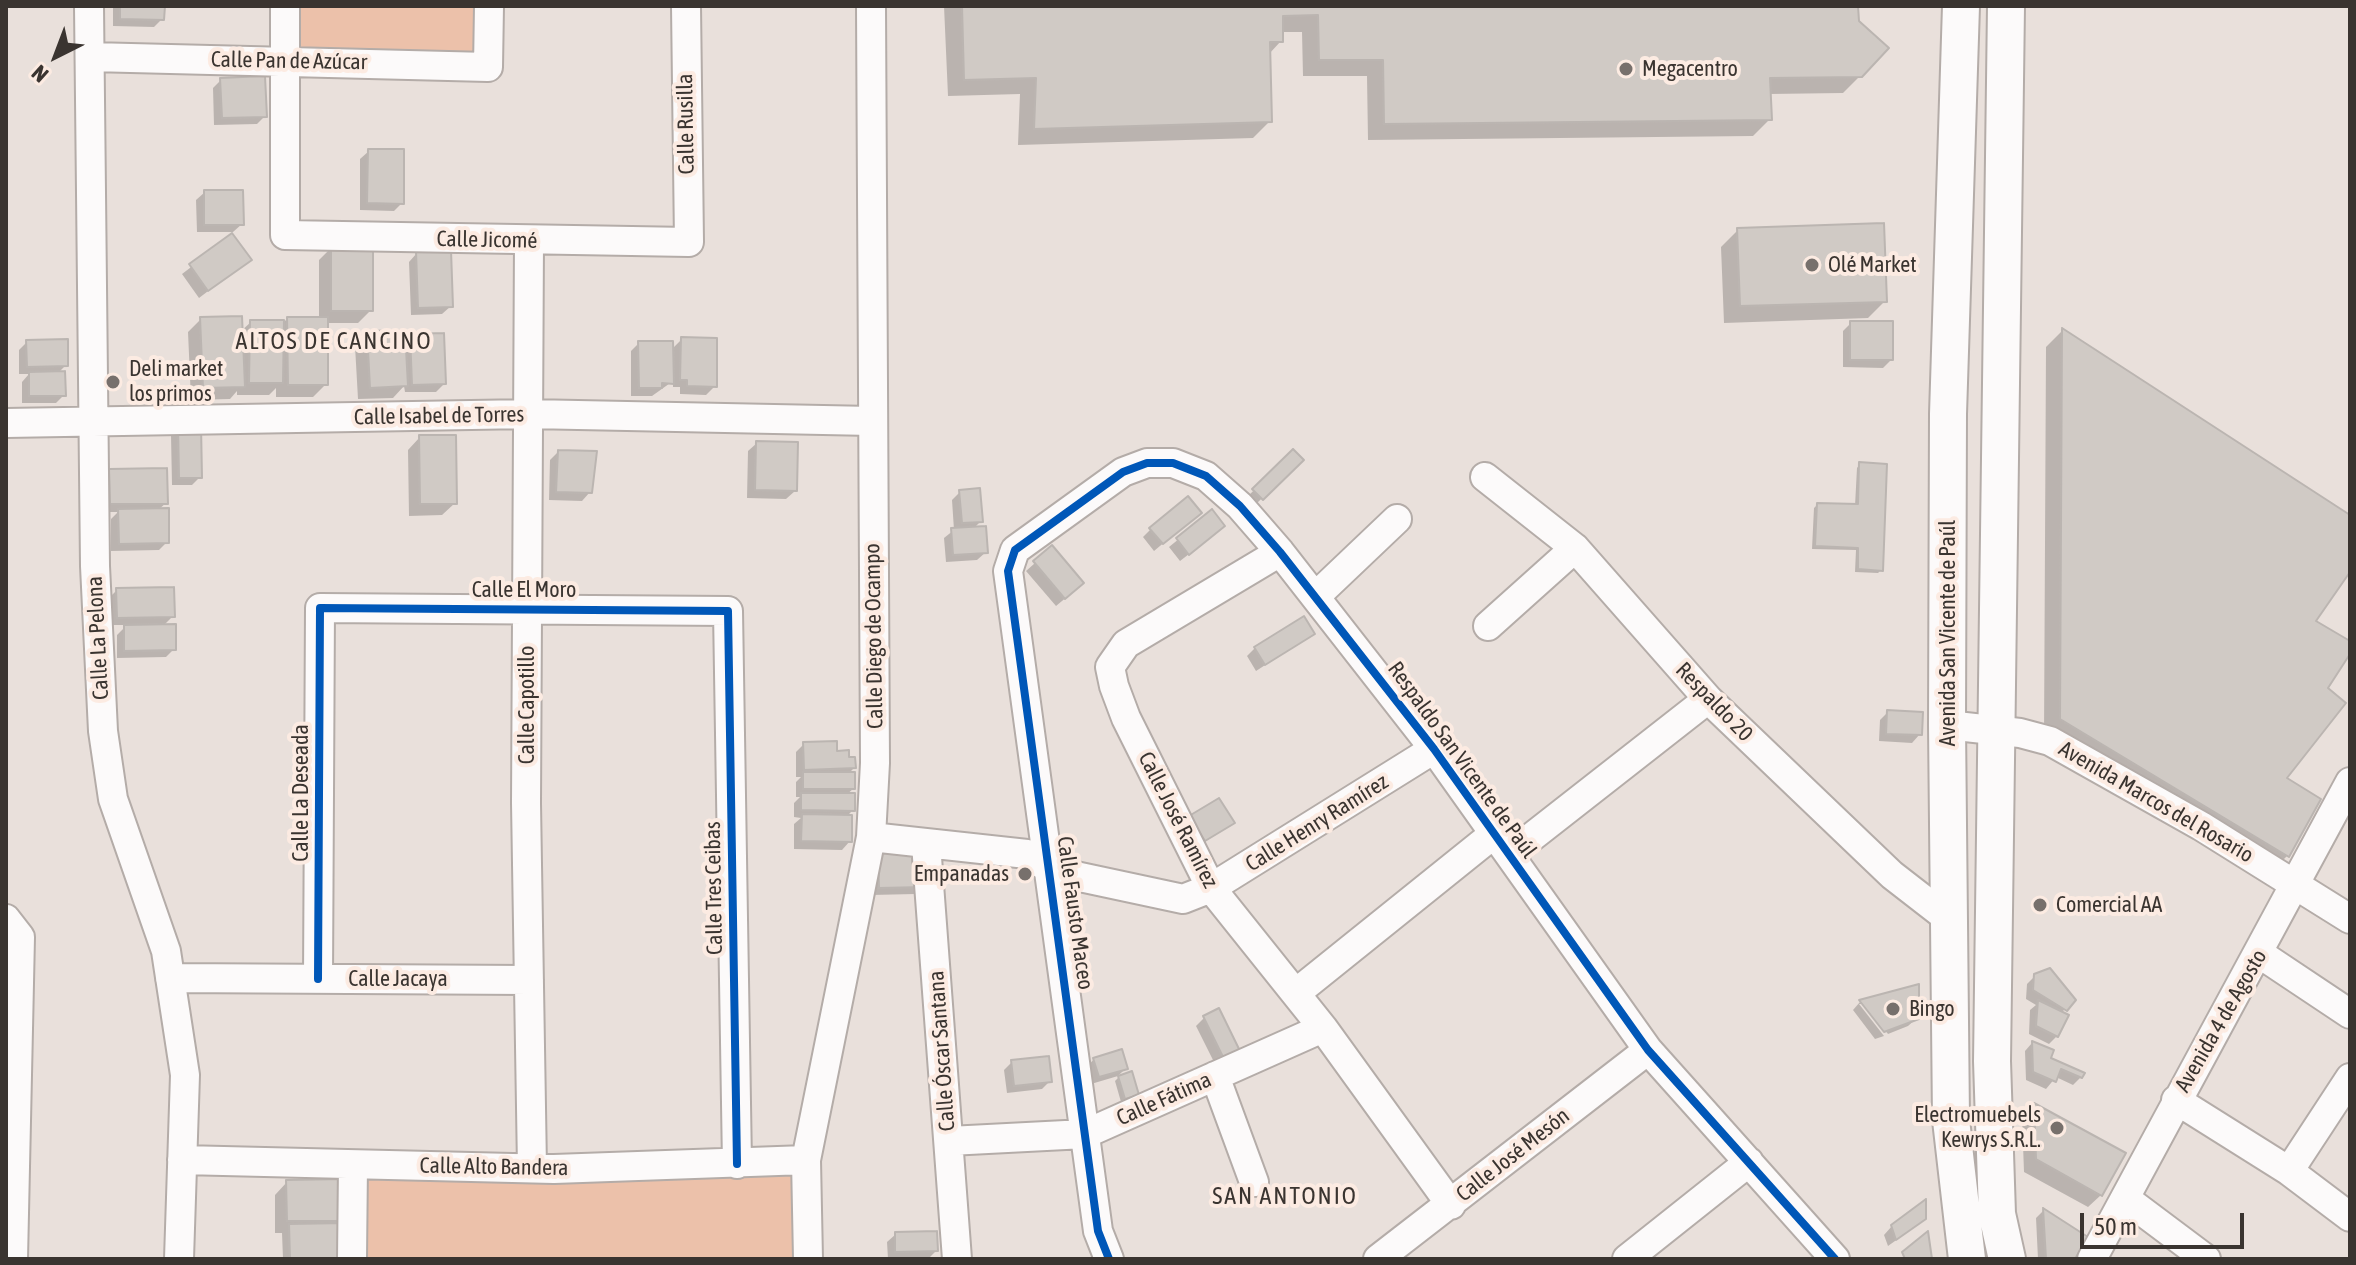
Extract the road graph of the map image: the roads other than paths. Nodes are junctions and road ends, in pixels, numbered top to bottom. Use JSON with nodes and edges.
{"nodes":[{"id":1,"x":89,"y":6,"type":"edge"},
{"id":2,"x":285,"y":6,"type":"edge"},
{"id":3,"x":489,"y":6,"type":"edge"},
{"id":4,"x":686,"y":6,"type":"edge"},
{"id":5,"x":871,"y":6,"type":"edge"},
{"id":6,"x":1961,"y":6,"type":"edge"},
{"id":7,"x":2006,"y":6,"type":"edge"},
{"id":8,"x":91,"y":57,"type":"junction"},
{"id":9,"x":285,"y":59,"type":"junction"},
{"id":10,"x":529,"y":242,"type":"junction"},
{"id":11,"x":689,"y":242,"type":"joint"},
{"id":12,"x":529,"y":414,"type":"junction"},
{"id":13,"x":872,"y":421,"type":"junction"},
{"id":14,"x":93,"y":422,"type":"junction"},
{"id":15,"x":6,"y":423,"type":"edge"},
{"id":16,"x":1485,"y":477,"type":"dead end"},
{"id":17,"x":1397,"y":519,"type":"dead end"},
{"id":18,"x":1575,"y":548,"type":"junction"},
{"id":19,"x":1280,"y":552,"type":"junction"},
{"id":20,"x":1008,"y":571,"type":"joint"},
{"id":21,"x":1316,"y":596,"type":"junction"},
{"id":22,"x":527,"y":607,"type":"junction"},
{"id":23,"x":320,"y":608,"type":"joint"},
{"id":24,"x":728,"y":611,"type":"joint"},
{"id":25,"x":1488,"y":626,"type":"dead end"},
{"id":26,"x":1708,"y":699,"type":"junction"},
{"id":27,"x":1947,"y":725,"type":"junction"},
{"id":28,"x":1996,"y":731,"type":"junction"},
{"id":29,"x":1434,"y":749,"type":"junction"},
{"id":30,"x":2350,"y":782,"type":"edge"},
{"id":31,"x":871,"y":837,"type":"junction"},
{"id":32,"x":1503,"y":843,"type":"junction"},
{"id":33,"x":926,"y":844,"type":"junction"},
{"id":34,"x":1052,"y":871,"type":"junction"},
{"id":35,"x":2297,"y":883,"type":"junction"},
{"id":36,"x":1211,"y":888,"type":"junction"},
{"id":37,"x":2350,"y":919,"type":"edge"},
{"id":38,"x":1950,"y":920,"type":"junction"},
{"id":39,"x":13,"y":928,"type":"edge"},
{"id":40,"x":2260,"y":954,"type":"junction"},
{"id":41,"x":170,"y":978,"type":"junction"},
{"id":42,"x":318,"y":979,"type":"junction"},
{"id":43,"x":529,"y":980,"type":"junction"},
{"id":44,"x":1296,"y":993,"type":"junction"},
{"id":45,"x":2350,"y":1014,"type":"edge"},
{"id":46,"x":1323,"y":1028,"type":"junction"},
{"id":47,"x":1648,"y":1050,"type":"junction"},
{"id":48,"x":1215,"y":1076,"type":"junction"},
{"id":49,"x":2350,"y":1078,"type":"edge"},
{"id":50,"x":2176,"y":1100,"type":"junction"},
{"id":51,"x":1085,"y":1134,"type":"junction"},
{"id":52,"x":949,"y":1141,"type":"junction"},
{"id":53,"x":182,"y":1160,"type":"junction"},
{"id":54,"x":806,"y":1160,"type":"junction"},
{"id":55,"x":1749,"y":1162,"type":"junction"},
{"id":56,"x":737,"y":1164,"type":"junction"},
{"id":57,"x":353,"y":1165,"type":"junction"},
{"id":58,"x":532,"y":1168,"type":"junction"},
{"id":59,"x":2289,"y":1171,"type":"junction"},
{"id":60,"x":1254,"y":1182,"type":"dead end"},
{"id":61,"x":2126,"y":1199,"type":"junction"},
{"id":62,"x":1451,"y":1205,"type":"junction"},
{"id":63,"x":2350,"y":1217,"type":"edge"},
{"id":64,"x":13,"y":1259,"type":"edge"},
{"id":65,"x":179,"y":1259,"type":"edge"},
{"id":66,"x":352,"y":1259,"type":"edge"},
{"id":67,"x":808,"y":1259,"type":"edge"},
{"id":68,"x":957,"y":1259,"type":"edge"},
{"id":69,"x":1109,"y":1259,"type":"edge"},
{"id":70,"x":1378,"y":1259,"type":"edge"},
{"id":71,"x":1627,"y":1259,"type":"edge"},
{"id":72,"x":1835,"y":1259,"type":"edge"},
{"id":73,"x":1967,"y":1259,"type":"edge"},
{"id":74,"x":2007,"y":1259,"type":"edge"},
{"id":75,"x":2092,"y":1259,"type":"edge"},
{"id":76,"x":2206,"y":1259,"type":"edge"}],
"edges":[{"from":1,"to":8,"type":"street","name":"Calle La Pelona"},
{"from":2,"to":9,"type":"street"},
{"from":3,"to":9,"type":"street","name":"Calle Pan de Azúcar"},
{"from":4,"to":11,"type":"street","name":"Calle Rusilla"},
{"from":5,"to":13,"type":"street","name":"Calle Diego de Ocampo"},
{"from":6,"to":27,"type":"main road","name":"Avenida San Vicente de Paúl"},
{"from":7,"to":28,"type":"main road"},
{"from":8,"to":9,"type":"street","name":"Calle Pan de Azúcar"},
{"from":8,"to":14,"type":"street","name":"Calle La Pelona"},
{"from":9,"to":10,"type":"street","name":"Calle Jicomé"},
{"from":10,"to":11,"type":"street","name":"Calle Jicomé"},
{"from":10,"to":12,"type":"street","name":"Calle Capotillo"},
{"from":12,"to":13,"type":"street","name":"Calle Isabel de Torres"},
{"from":12,"to":14,"type":"street","name":"Calle Isabel de Torres"},
{"from":12,"to":22,"type":"street","name":"Calle Capotillo"},
{"from":13,"to":31,"type":"street","name":"Calle Diego de Ocampo"},
{"from":14,"to":15,"type":"street","name":"Calle Isabel de Torres"},
{"from":14,"to":41,"type":"street","name":"Calle La Pelona"},
{"from":16,"to":18,"type":"street","name":"Respaldo 20"},
{"from":17,"to":21,"type":"street"},
{"from":18,"to":25,"type":"street"},
{"from":18,"to":26,"type":"street","name":"Respaldo 20"},
{"from":19,"to":20,"type":"street","name":"Respaldo San Vicente de Paúl"},
{"from":19,"to":21,"type":"street","name":"Respaldo San Vicente de Paúl"},
{"from":19,"to":36,"type":"street","name":"Calle José Ramírez"},
{"from":20,"to":34,"type":"street","name":"Calle Fausto Maceo"},
{"from":21,"to":29,"type":"street","name":"Respaldo San Vicente de Paúl"},
{"from":22,"to":23,"type":"street","name":"Calle El Moro"},
{"from":22,"to":24,"type":"street","name":"Calle El Moro"},
{"from":22,"to":43,"type":"street","name":"Calle Capotillo"},
{"from":23,"to":42,"type":"street","name":"Calle La Deseada"},
{"from":24,"to":56,"type":"street","name":"Calle Tres Ceibas"},
{"from":26,"to":32,"type":"street"},
{"from":26,"to":38,"type":"street","name":"Respaldo 20"},
{"from":27,"to":28,"type":"street","name":"Avenida Marcos del Rosario"},
{"from":27,"to":38,"type":"main road","name":"Avenida San Vicente de Paúl"},
{"from":28,"to":35,"type":"street","name":"Avenida Marcos del Rosario"},
{"from":28,"to":74,"type":"main road"},
{"from":29,"to":32,"type":"street","name":"Respaldo San Vicente de Paúl"},
{"from":29,"to":36,"type":"street","name":"Calle Henry Ramírez"},
{"from":30,"to":35,"type":"street","name":"Avenida 4 de Agosto"},
{"from":31,"to":33,"type":"street","name":"Calle Henry Ramírez"},
{"from":31,"to":54,"type":"street","name":"Calle Diego de Ocampo"},
{"from":32,"to":44,"type":"street"},
{"from":32,"to":47,"type":"street","name":"Respaldo San Vicente de Paúl"},
{"from":33,"to":34,"type":"street","name":"Calle Henry Ramírez"},
{"from":33,"to":52,"type":"street","name":"Calle Óscar Santana"},
{"from":34,"to":36,"type":"street","name":"Calle Henry Ramírez"},
{"from":34,"to":51,"type":"street","name":"Calle Fausto Maceo"},
{"from":35,"to":37,"type":"street","name":"Avenida Marcos del Rosario"},
{"from":35,"to":40,"type":"street","name":"Avenida 4 de Agosto"},
{"from":36,"to":44,"type":"street","name":"Calle José Ramírez"},
{"from":38,"to":73,"type":"main road","name":"Avenida San Vicente de Paúl"},
{"from":39,"to":64,"type":"street"},
{"from":40,"to":45,"type":"street"},
{"from":40,"to":50,"type":"street","name":"Avenida 4 de Agosto"},
{"from":41,"to":42,"type":"street","name":"Calle Jacaya"},
{"from":41,"to":53,"type":"street","name":"Calle La Pelona"},
{"from":42,"to":43,"type":"street","name":"Calle Jacaya"},
{"from":43,"to":58,"type":"street","name":"Calle Capotillo"},
{"from":44,"to":46,"type":"street","name":"Calle José Ramírez"},
{"from":46,"to":48,"type":"street","name":"Calle Fátima"},
{"from":46,"to":62,"type":"street","name":"Calle José Ramírez"},
{"from":47,"to":55,"type":"street","name":"Respaldo San Vicente de Paúl"},
{"from":47,"to":62,"type":"street","name":"Calle José Mesón"},
{"from":48,"to":51,"type":"street","name":"Calle Fátima"},
{"from":48,"to":60,"type":"street"},
{"from":49,"to":59,"type":"street"},
{"from":50,"to":59,"type":"street"},
{"from":50,"to":61,"type":"street","name":"Avenida 4 de Agosto"},
{"from":51,"to":52,"type":"street","name":"Calle Fátima"},
{"from":51,"to":69,"type":"street","name":"Calle Fausto Maceo"},
{"from":52,"to":68,"type":"street","name":"Calle Óscar Santana"},
{"from":53,"to":57,"type":"street","name":"Calle Alto Bandera"},
{"from":53,"to":65,"type":"street","name":"Calle La Pelona"},
{"from":54,"to":56,"type":"street","name":"Calle Alto Bandera"},
{"from":54,"to":67,"type":"street","name":"Calle Diego de Ocampo"},
{"from":55,"to":71,"type":"street"},
{"from":55,"to":72,"type":"street","name":"Respaldo San Vicente de Paúl"},
{"from":56,"to":58,"type":"street","name":"Calle Alto Bandera"},
{"from":57,"to":58,"type":"street","name":"Calle Alto Bandera"},
{"from":57,"to":66,"type":"street"},
{"from":59,"to":63,"type":"street"},
{"from":61,"to":75,"type":"street","name":"Avenida 4 de Agosto"},
{"from":61,"to":76,"type":"street"},
{"from":62,"to":70,"type":"street","name":"Calle José Mesón"}]}
